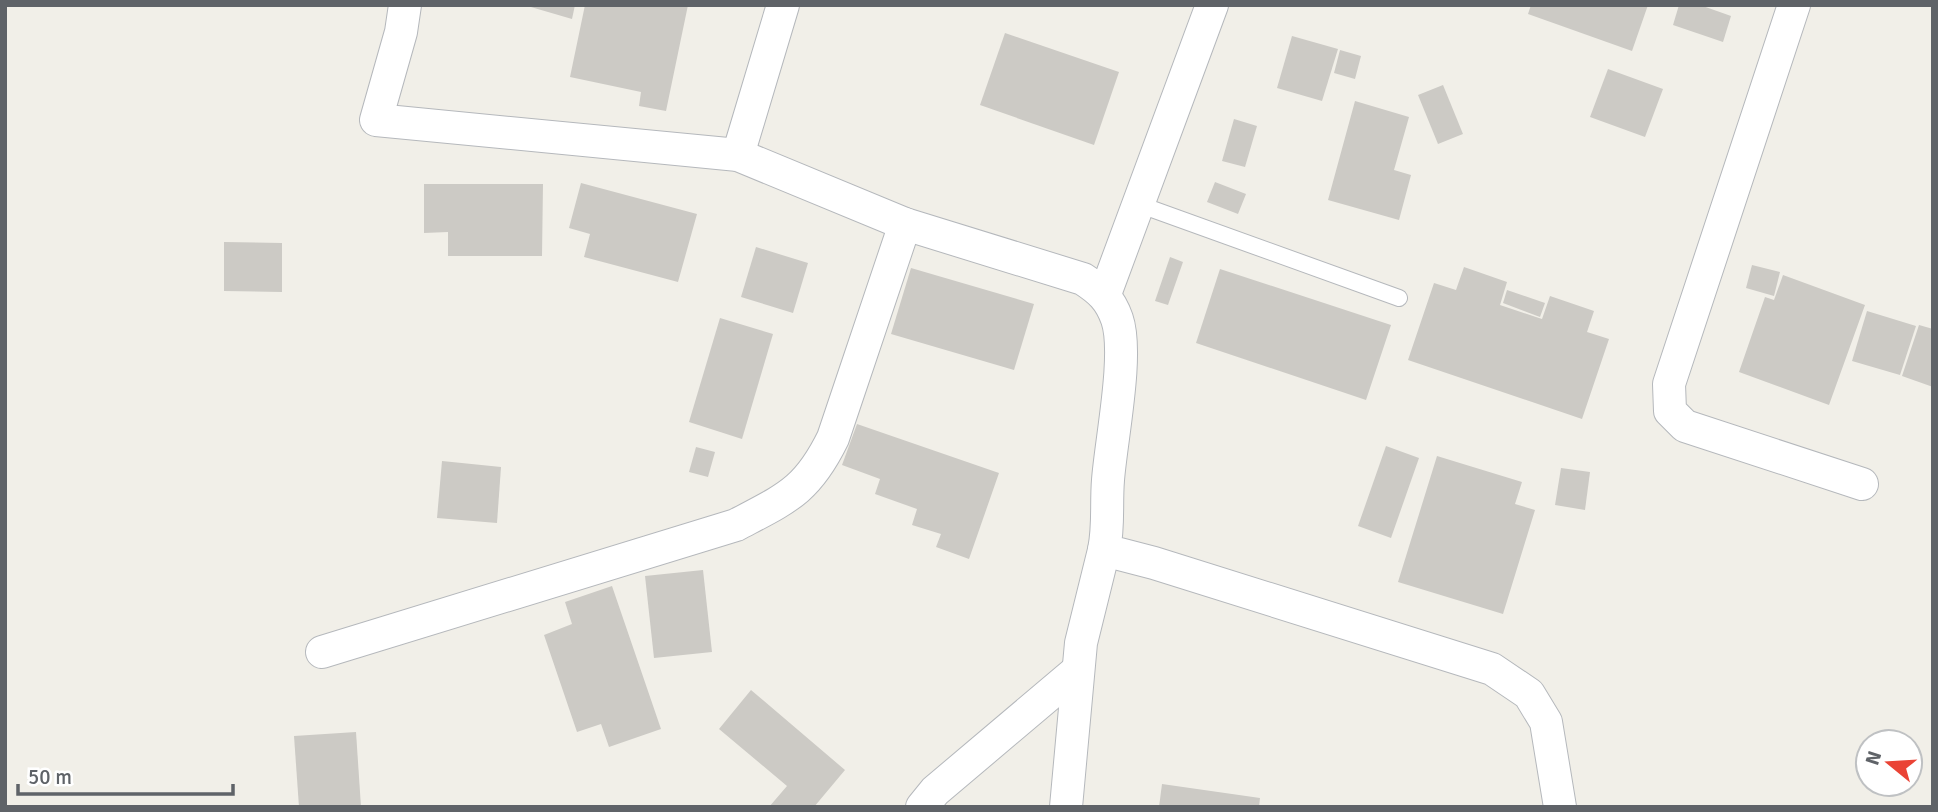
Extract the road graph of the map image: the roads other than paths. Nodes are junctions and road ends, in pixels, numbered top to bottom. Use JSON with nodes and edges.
{"nodes":[{"id":1,"x":405,"y":5,"type":"edge"},
{"id":2,"x":783,"y":5,"type":"edge"},
{"id":3,"x":1212,"y":5,"type":"edge"},
{"id":4,"x":1794,"y":5,"type":"edge"},
{"id":5,"x":738,"y":155,"type":"junction"},
{"id":6,"x":1138,"y":204,"type":"junction"},
{"id":7,"x":905,"y":224,"type":"junction"},
{"id":8,"x":1105,"y":294,"type":"junction"},
{"id":9,"x":1399,"y":298,"type":"dead end"},
{"id":10,"x":1862,"y":484,"type":"dead end"},
{"id":11,"x":1104,"y":550,"type":"junction"},
{"id":12,"x":322,"y":652,"type":"dead end"},
{"id":13,"x":1077,"y":671,"type":"junction"},
{"id":14,"x":922,"y":807,"type":"edge"},
{"id":15,"x":1066,"y":807,"type":"edge"},
{"id":16,"x":1560,"y":807,"type":"edge"}],
"edges":[{"from":1,"to":5,"type":"street"},
{"from":2,"to":5,"type":"street"},
{"from":3,"to":6,"type":"street"},
{"from":4,"to":10,"type":"street"},
{"from":5,"to":7,"type":"street"},
{"from":6,"to":8,"type":"street"},
{"from":6,"to":9,"type":"lane"},
{"from":7,"to":8,"type":"street"},
{"from":7,"to":12,"type":"street"},
{"from":8,"to":11,"type":"street"},
{"from":11,"to":13,"type":"street"},
{"from":11,"to":16,"type":"street"},
{"from":13,"to":14,"type":"street"},
{"from":13,"to":15,"type":"street"}]}
